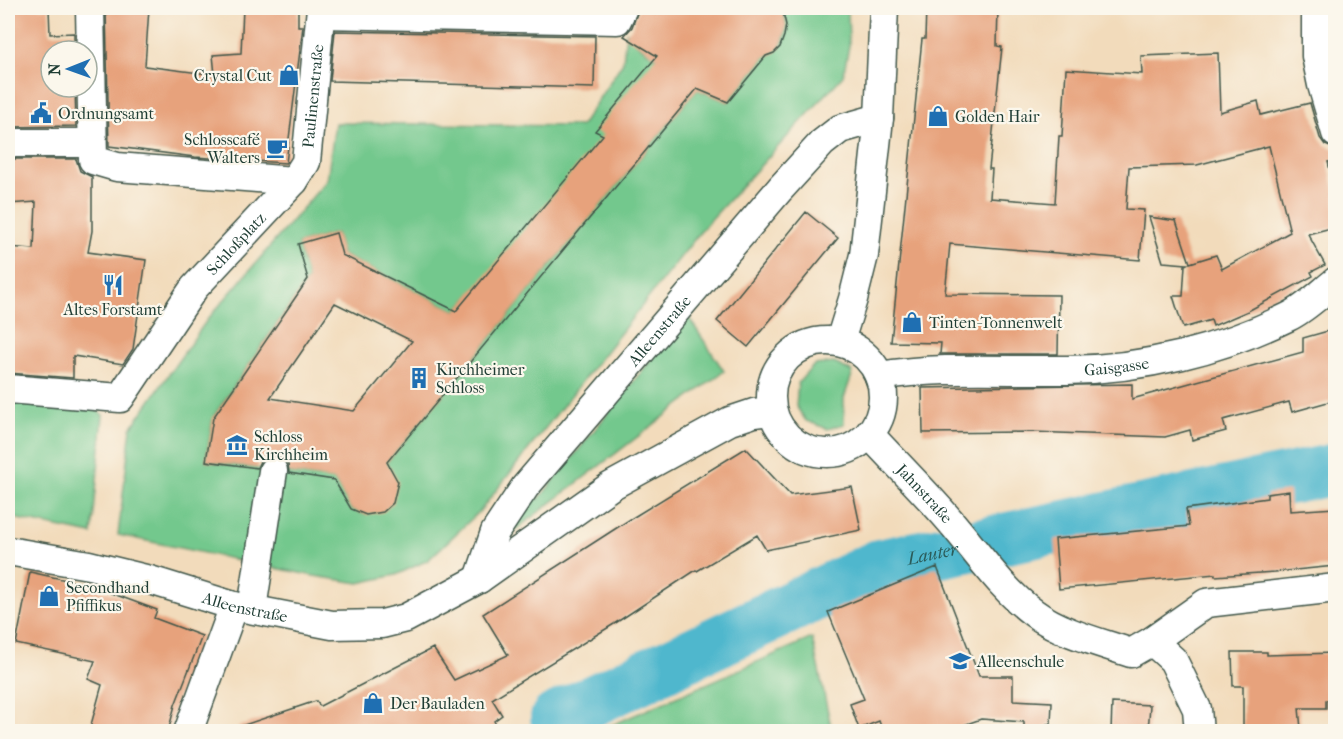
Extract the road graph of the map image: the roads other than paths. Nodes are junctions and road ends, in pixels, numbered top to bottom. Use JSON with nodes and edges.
{"nodes":[{"id":1,"x":90,"y":8,"type":"edge"},
{"id":2,"x":623,"y":8,"type":"edge"},
{"id":3,"x":884,"y":8,"type":"edge"},
{"id":4,"x":1316,"y":8,"type":"edge"},
{"id":5,"x":321,"y":11,"type":"edge"},
{"id":6,"x":879,"y":118,"type":"junction"},
{"id":7,"x":1335,"y":133,"type":"edge"},
{"id":8,"x":8,"y":143,"type":"edge"},
{"id":9,"x":92,"y":143,"type":"junction"},
{"id":10,"x":294,"y":181,"type":"junction"},
{"id":11,"x":1335,"y":281,"type":"edge"},
{"id":12,"x":840,"y":341,"type":"junction"},
{"id":13,"x":879,"y":376,"type":"junction"},
{"id":14,"x":8,"y":389,"type":"edge"},
{"id":15,"x":771,"y":411,"type":"junction"},
{"id":16,"x":870,"y":435,"type":"junction"},
{"id":17,"x":273,"y":471,"type":"dead end"},
{"id":18,"x":8,"y":550,"type":"edge"},
{"id":19,"x":479,"y":579,"type":"junction"},
{"id":20,"x":1335,"y":588,"type":"edge"},
{"id":21,"x":243,"y":607,"type":"junction"},
{"id":22,"x":1152,"y":641,"type":"junction"},
{"id":23,"x":188,"y":732,"type":"edge"},
{"id":24,"x":1199,"y":732,"type":"edge"}],
"edges":[{"from":1,"to":9,"type":"street"},
{"from":2,"to":5,"type":"street"},
{"from":3,"to":6,"type":"street"},
{"from":4,"to":7,"type":"street"},
{"from":5,"to":10,"type":"street","name":"Paulinenstraße"},
{"from":6,"to":12,"type":"street"},
{"from":6,"to":19,"type":"street","name":"Alleenstraße"},
{"from":8,"to":9,"type":"street"},
{"from":9,"to":10,"type":"street"},
{"from":10,"to":14,"type":"street","name":"Schloßplatz"},
{"from":11,"to":13,"type":"street","name":"Gaisgasse"},
{"from":12,"to":13,"type":"street"},
{"from":12,"to":15,"type":"street"},
{"from":13,"to":16,"type":"street"},
{"from":15,"to":16,"type":"street"},
{"from":15,"to":19,"type":"street","name":"Alleenstraße"},
{"from":16,"to":22,"type":"street","name":"Jahnstraße"},
{"from":17,"to":21,"type":"street"},
{"from":18,"to":21,"type":"street","name":"Alleenstraße"},
{"from":19,"to":21,"type":"street","name":"Alleenstraße"},
{"from":20,"to":22,"type":"street","name":"Jahnstraße"},
{"from":21,"to":23,"type":"street"},
{"from":22,"to":24,"type":"street"}]}
